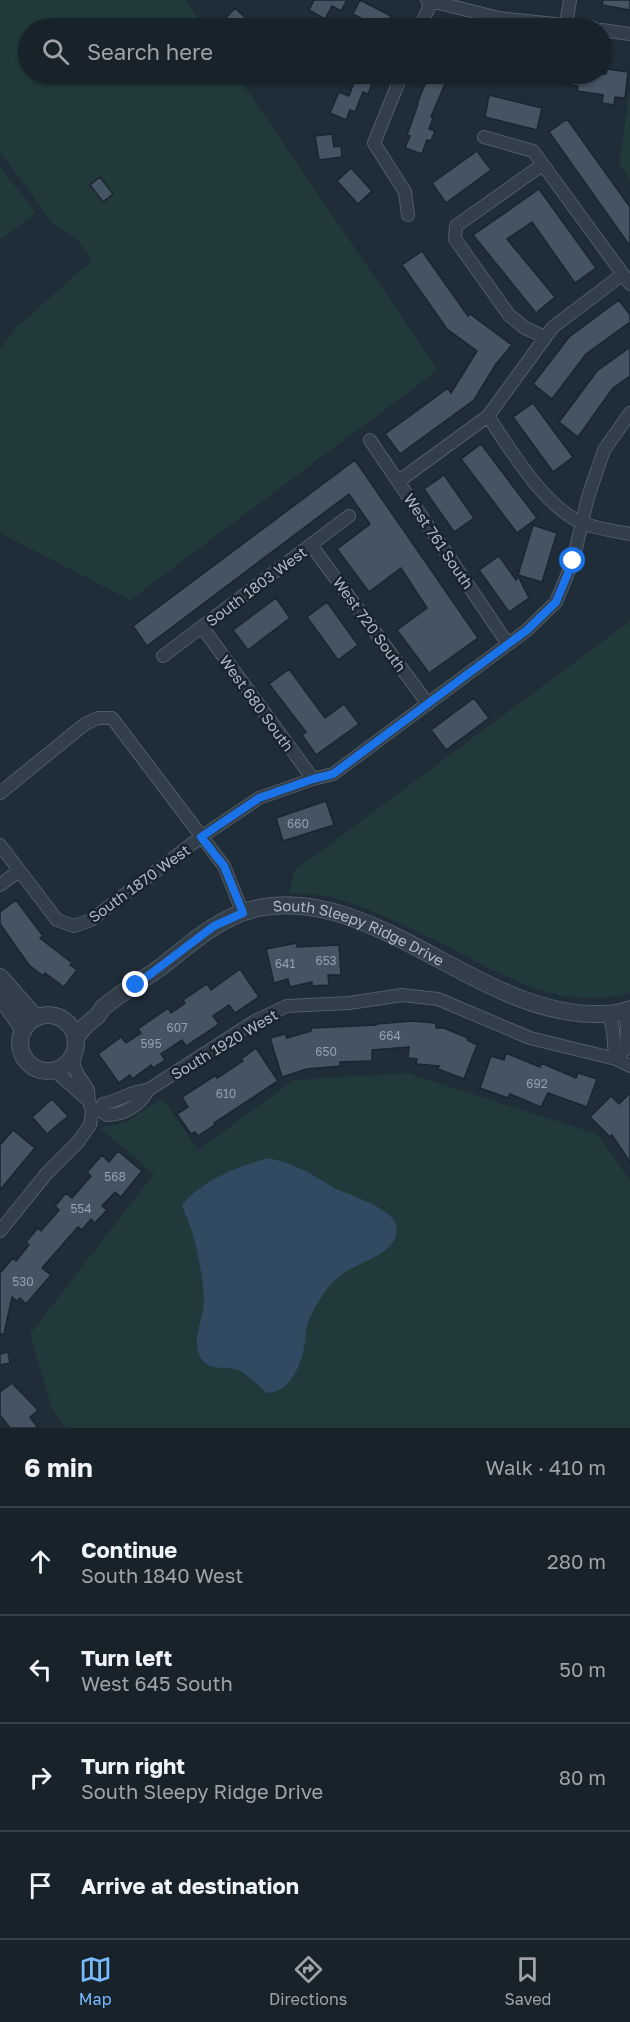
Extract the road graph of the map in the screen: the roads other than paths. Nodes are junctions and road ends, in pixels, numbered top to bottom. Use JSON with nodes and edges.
{"nodes":[{"id":1,"x":570,"y":0,"type":"edge"},
{"id":2,"x":429,"y":1,"type":"edge"},
{"id":3,"x":423,"y":18,"type":"edge"},
{"id":4,"x":499,"y":18,"type":"edge"},
{"id":5,"x":567,"y":18,"type":"edge"},
{"id":6,"x":612,"y":31,"type":"edge"},
{"id":7,"x":630,"y":34,"type":"edge"},
{"id":8,"x":398,"y":84,"type":"edge"},
{"id":9,"x":483,"y":137,"type":"dead end"},
{"id":10,"x":542,"y":165,"type":"junction"},
{"id":11,"x":408,"y":216,"type":"dead end"},
{"id":12,"x":626,"y":279,"type":"edge"},
{"id":13,"x":545,"y":337,"type":"junction"},
{"id":14,"x":630,"y":413,"type":"edge"},
{"id":15,"x":488,"y":416,"type":"junction"},
{"id":16,"x":370,"y":440,"type":"dead end"},
{"id":17,"x":399,"y":481,"type":"junction"},
{"id":18,"x":349,"y":516,"type":"dead end"},
{"id":19,"x":583,"y":523,"type":"junction"},
{"id":20,"x":630,"y":534,"type":"edge"},
{"id":21,"x":311,"y":545,"type":"junction"},
{"id":22,"x":202,"y":627,"type":"junction"},
{"id":23,"x":508,"y":644,"type":"junction"},
{"id":24,"x":163,"y":656,"type":"dead end"},
{"id":25,"x":428,"y":704,"type":"junction"},
{"id":26,"x":313,"y":779,"type":"junction"},
{"id":27,"x":0,"y":793,"type":"edge"},
{"id":28,"x":201,"y":837,"type":"junction"},
{"id":29,"x":0,"y":845,"type":"edge"},
{"id":30,"x":19,"y":871,"type":"junction"},
{"id":31,"x":0,"y":885,"type":"edge"},
{"id":32,"x":243,"y":913,"type":"junction"},
{"id":33,"x":0,"y":977,"type":"edge"},
{"id":34,"x":0,"y":996,"type":"edge"},
{"id":35,"x":104,"y":1006,"type":"junction"},
{"id":36,"x":620,"y":1017,"type":"edge"},
{"id":37,"x":63,"y":1019,"type":"junction"},
{"id":38,"x":30,"y":1024,"type":"junction"},
{"id":39,"x":75,"y":1047,"type":"junction"},
{"id":40,"x":616,"y":1059,"type":"junction"},
{"id":41,"x":630,"y":1066,"type":"edge"},
{"id":42,"x":54,"y":1070,"type":"junction"},
{"id":43,"x":94,"y":1107,"type":"junction"},
{"id":44,"x":0,"y":1231,"type":"edge"}],
"edges":[{"from":1,"to":5,"type":"street"},
{"from":2,"to":3,"type":"street"},
{"from":2,"to":4,"type":"street"},
{"from":6,"to":7,"type":"street"},
{"from":8,"to":11,"type":"street"},
{"from":9,"to":10,"type":"street"},
{"from":10,"to":12,"type":"street"},
{"from":10,"to":13,"type":"street"},
{"from":12,"to":13,"type":"street"},
{"from":13,"to":15,"type":"street"},
{"from":14,"to":19,"type":"street","name":"South 1870 West"},
{"from":15,"to":17,"type":"street"},
{"from":15,"to":19,"type":"street"},
{"from":16,"to":17,"type":"street","name":"West 761 South"},
{"from":17,"to":23,"type":"street","name":"West 761 South"},
{"from":18,"to":21,"type":"street","name":"South 1803 West"},
{"from":19,"to":20,"type":"street"},
{"from":19,"to":23,"type":"street","name":"South 1870 West"},
{"from":21,"to":22,"type":"street","name":"South 1803 West"},
{"from":21,"to":25,"type":"street","name":"West 720 South"},
{"from":22,"to":24,"type":"street","name":"South 1803 West"},
{"from":22,"to":26,"type":"street","name":"West 680 South"},
{"from":23,"to":25,"type":"street","name":"South 1870 West"},
{"from":25,"to":26,"type":"street","name":"South 1870 West"},
{"from":26,"to":28,"type":"street","name":"South 1870 West"},
{"from":27,"to":28,"type":"street"},
{"from":28,"to":30,"type":"street","name":"South 1870 West"},
{"from":28,"to":32,"type":"street"},
{"from":29,"to":30,"type":"street"},
{"from":30,"to":31,"type":"street"},
{"from":32,"to":35,"type":"street","name":"South Sleepy Ridge Drive"},
{"from":32,"to":36,"type":"street","name":"South Sleepy Ridge Drive"},
{"from":33,"to":38,"type":"street"},
{"from":34,"to":38,"type":"street"},
{"from":35,"to":37,"type":"street","name":"South Sleepy Ridge Drive"},
{"from":35,"to":39,"type":"street","name":"South Sleepy Ridge Drive"},
{"from":36,"to":40,"type":"street"},
{"from":37,"to":38,"type":"street"},
{"from":37,"to":39,"type":"street"},
{"from":38,"to":42,"type":"street"},
{"from":39,"to":42,"type":"street"},
{"from":39,"to":43,"type":"street"},
{"from":40,"to":41,"type":"street","name":"South 1920 West"},
{"from":40,"to":43,"type":"street","name":"South 1920 West"},
{"from":42,"to":43,"type":"street"},
{"from":43,"to":44,"type":"street"}]}
